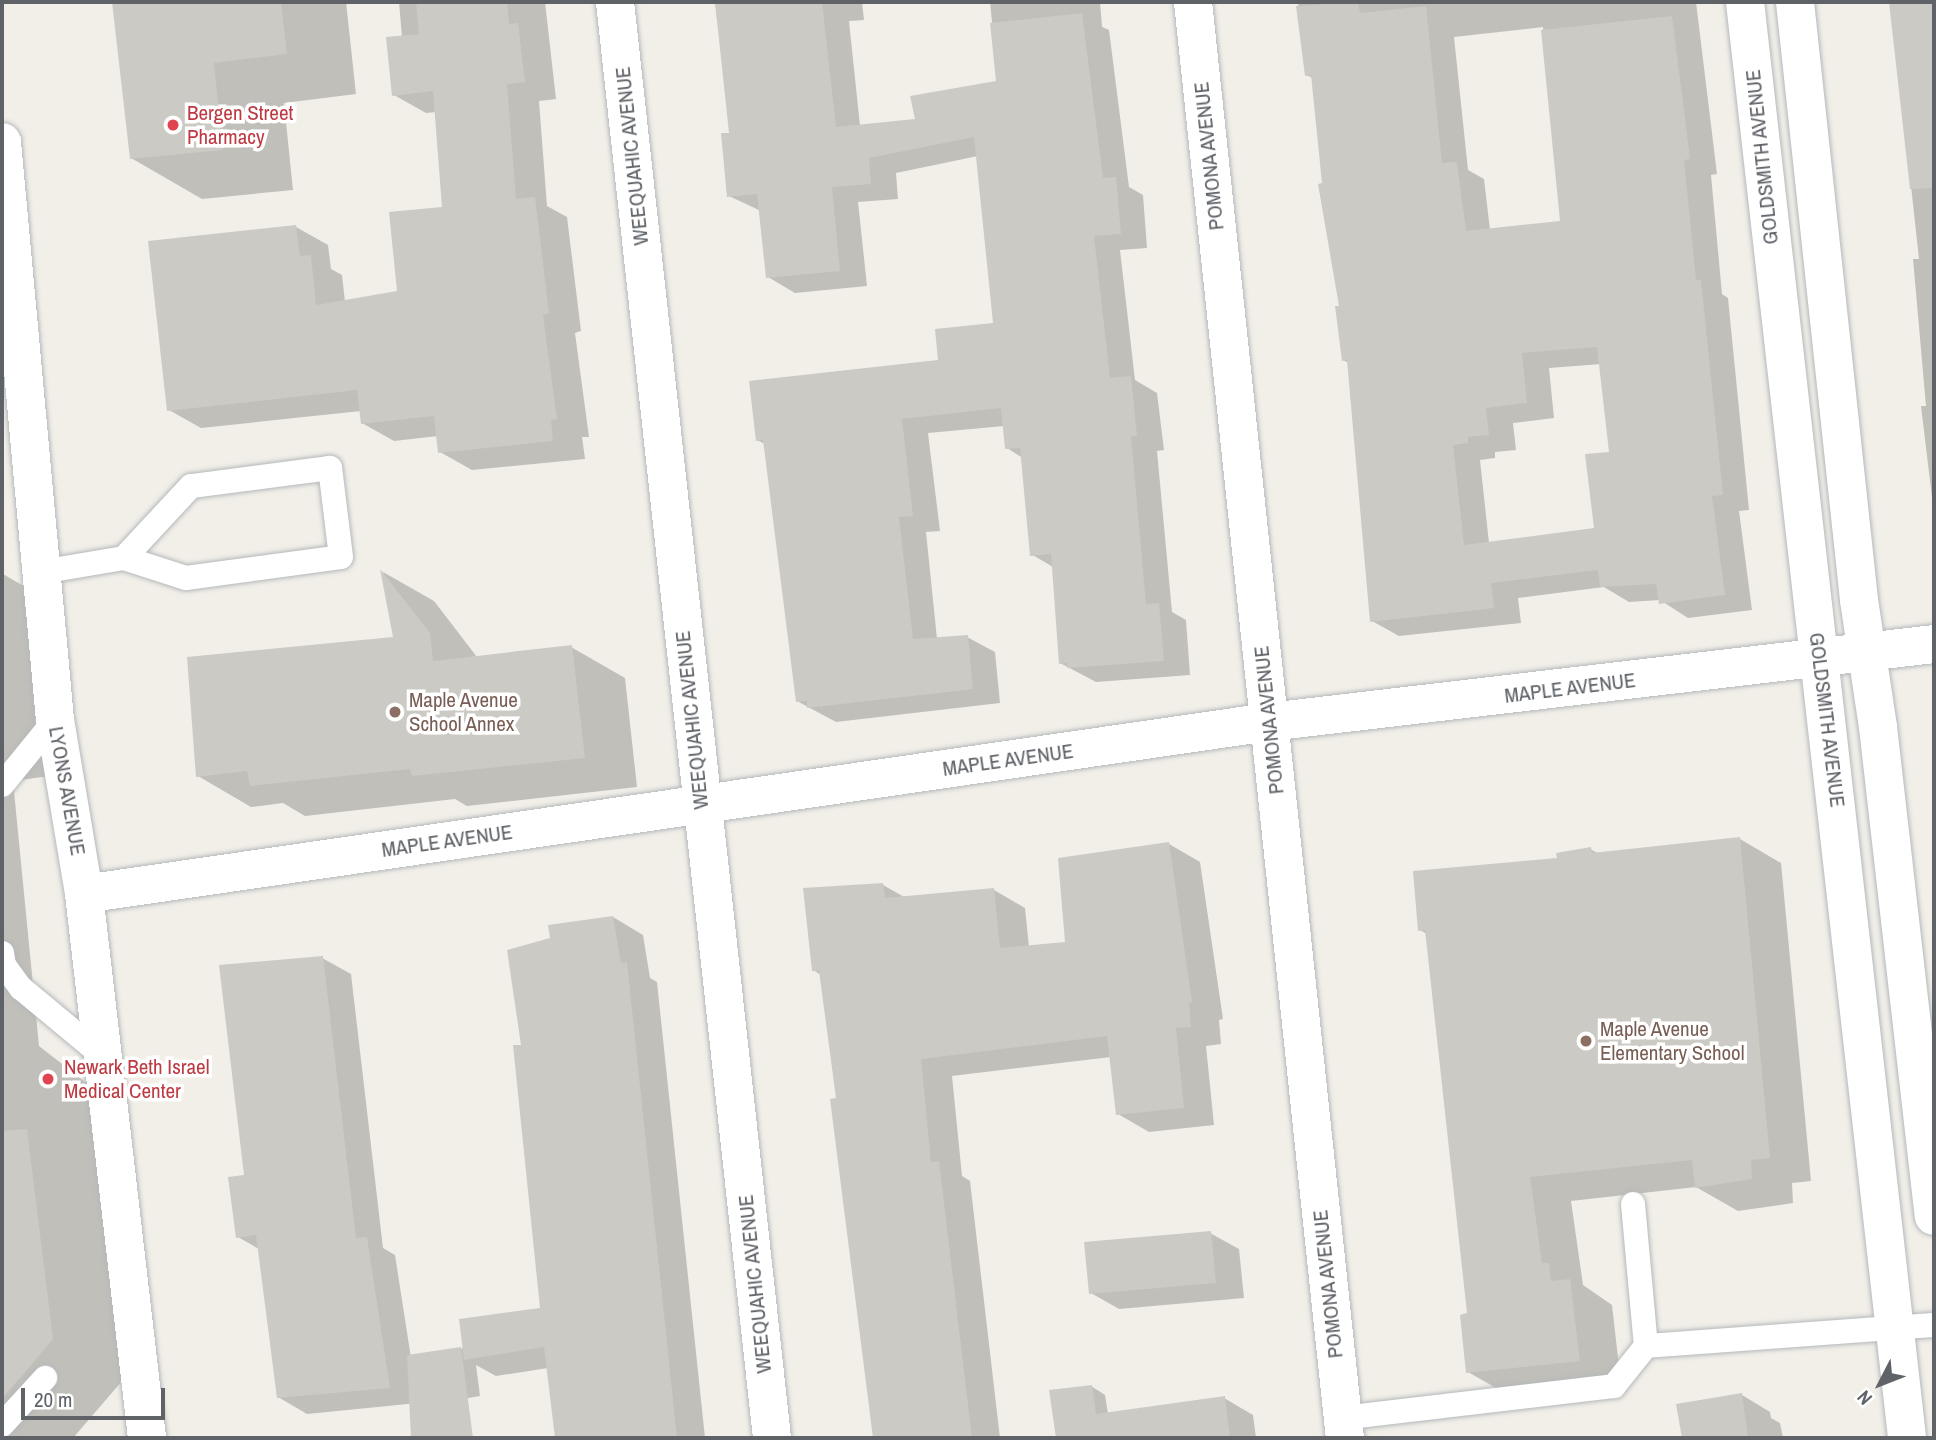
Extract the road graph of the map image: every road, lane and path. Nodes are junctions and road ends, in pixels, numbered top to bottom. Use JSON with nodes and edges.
{"nodes":[{"id":1,"x":615,"y":2,"type":"edge"},
{"id":2,"x":1193,"y":2,"type":"edge"},
{"id":3,"x":1745,"y":2,"type":"edge"},
{"id":4,"x":1795,"y":2,"type":"edge"},
{"id":5,"x":2,"y":142,"type":"edge"},
{"id":6,"x":124,"y":558,"type":"junction"},
{"id":7,"x":41,"y":572,"type":"junction"},
{"id":8,"x":1934,"y":644,"type":"edge"},
{"id":9,"x":1867,"y":653,"type":"junction"},
{"id":10,"x":1820,"y":659,"type":"junction"},
{"id":11,"x":55,"y":720,"type":"junction"},
{"id":12,"x":1269,"y":722,"type":"junction"},
{"id":13,"x":2,"y":785,"type":"edge"},
{"id":14,"x":701,"y":804,"type":"junction"},
{"id":15,"x":84,"y":894,"type":"junction"},
{"id":16,"x":2,"y":953,"type":"edge"},
{"id":17,"x":104,"y":1058,"type":"junction"},
{"id":18,"x":1633,"y":1204,"type":"dead end"},
{"id":19,"x":1934,"y":1216,"type":"edge"},
{"id":20,"x":1934,"y":1325,"type":"edge"},
{"id":21,"x":1895,"y":1329,"type":"junction"},
{"id":22,"x":1646,"y":1346,"type":"junction"},
{"id":23,"x":45,"y":1378,"type":"dead end"},
{"id":24,"x":2,"y":1425,"type":"edge"},
{"id":25,"x":1343,"y":1428,"type":"edge"},
{"id":26,"x":147,"y":1438,"type":"edge"},
{"id":27,"x":772,"y":1438,"type":"edge"},
{"id":28,"x":1907,"y":1438,"type":"edge"}],
"edges":[{"from":1,"to":14,"type":"street","name":"WEEQUAHIC AVENUE"},
{"from":2,"to":12,"type":"street","name":"POMONA AVENUE"},
{"from":3,"to":10,"type":"street","name":"GOLDSMITH AVENUE"},
{"from":4,"to":9,"type":"street"},
{"from":5,"to":7,"type":"street","name":"LYONS AVENUE"},
{"from":6,"to":6,"type":"lane"},
{"from":6,"to":7,"type":"lane"},
{"from":7,"to":11,"type":"street","name":"LYONS AVENUE"},
{"from":8,"to":9,"type":"street","name":"MAPLE AVENUE"},
{"from":9,"to":10,"type":"street","name":"MAPLE AVENUE"},
{"from":9,"to":19,"type":"street"},
{"from":10,"to":12,"type":"street","name":"MAPLE AVENUE"},
{"from":10,"to":21,"type":"street","name":"GOLDSMITH AVENUE"},
{"from":11,"to":13,"type":"lane"},
{"from":11,"to":15,"type":"street","name":"LYONS AVENUE"},
{"from":12,"to":14,"type":"street","name":"MAPLE AVENUE"},
{"from":12,"to":25,"type":"street","name":"POMONA AVENUE"},
{"from":14,"to":15,"type":"street","name":"MAPLE AVENUE"},
{"from":14,"to":27,"type":"street","name":"WEEQUAHIC AVENUE"},
{"from":15,"to":17,"type":"street","name":"LYONS AVENUE"},
{"from":16,"to":17,"type":"lane"},
{"from":17,"to":26,"type":"street","name":"LYONS AVENUE"},
{"from":18,"to":22,"type":"lane"},
{"from":20,"to":21,"type":"lane"},
{"from":21,"to":22,"type":"lane"},
{"from":21,"to":28,"type":"street","name":"GOLDSMITH AVENUE"},
{"from":22,"to":25,"type":"lane"},
{"from":23,"to":24,"type":"lane"}]}
